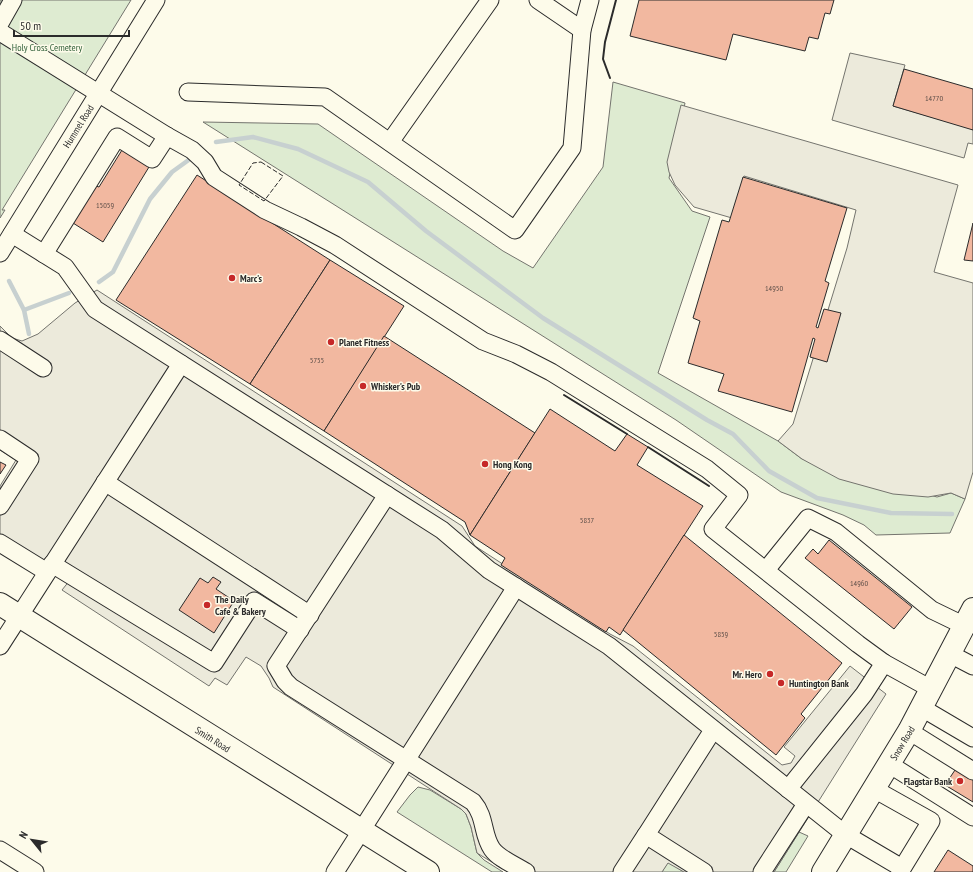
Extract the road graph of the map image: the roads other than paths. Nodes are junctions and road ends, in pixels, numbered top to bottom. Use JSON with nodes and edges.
{"nodes":[{"id":1,"x":13,"y":0,"type":"edge"},
{"id":2,"x":156,"y":0,"type":"edge"},
{"id":3,"x":490,"y":0,"type":"edge"},
{"id":4,"x":538,"y":0,"type":"edge"},
{"id":5,"x":590,"y":0,"type":"edge"},
{"id":6,"x":0,"y":23,"type":"edge"},
{"id":7,"x":582,"y":30,"type":"junction"},
{"id":8,"x":0,"y":32,"type":"edge"},
{"id":9,"x":188,"y":92,"type":"dead end"},
{"id":10,"x":98,"y":93,"type":"junction"},
{"id":11,"x":167,"y":136,"type":"junction"},
{"id":12,"x":390,"y":142,"type":"junction"},
{"id":13,"x":12,"y":234,"type":"junction"},
{"id":14,"x":0,"y":253,"type":"edge"},
{"id":15,"x":44,"y":254,"type":"junction"},
{"id":16,"x":0,"y":340,"type":"edge"},
{"id":17,"x":181,"y":364,"type":"junction"},
{"id":18,"x":43,"y":368,"type":"dead end"},
{"id":19,"x":0,"y":439,"type":"edge"},
{"id":20,"x":105,"y":482,"type":"junction"},
{"id":21,"x":387,"y":495,"type":"junction"},
{"id":22,"x":0,"y":506,"type":"edge"},
{"id":23,"x":0,"y":543,"type":"edge"},
{"id":24,"x":49,"y":568,"type":"junction"},
{"id":25,"x":766,"y":570,"type":"junction"},
{"id":26,"x":516,"y":587,"type":"junction"},
{"id":27,"x":0,"y":604,"type":"edge"},
{"id":28,"x":310,"y":615,"type":"junction"},
{"id":29,"x":19,"y":616,"type":"junction"},
{"id":30,"x":969,"y":618,"type":"edge"},
{"id":31,"x":300,"y":630,"type":"junction"},
{"id":32,"x":0,"y":646,"type":"edge"},
{"id":33,"x":950,"y":654,"type":"junction"},
{"id":34,"x":884,"y":663,"type":"junction"},
{"id":35,"x":973,"y":666,"type":"edge"},
{"id":36,"x":926,"y":699,"type":"junction"},
{"id":37,"x":713,"y":730,"type":"junction"},
{"id":38,"x":909,"y":731,"type":"junction"},
{"id":39,"x":973,"y":738,"type":"edge"},
{"id":40,"x":405,"y":759,"type":"junction"},
{"id":41,"x":889,"y":764,"type":"junction"},
{"id":42,"x":973,"y":770,"type":"edge"},
{"id":43,"x":874,"y":788,"type":"junction"},
{"id":44,"x":788,"y":789,"type":"junction"},
{"id":45,"x":806,"y":804,"type":"junction"},
{"id":46,"x":973,"y":817,"type":"edge"},
{"id":47,"x":360,"y":831,"type":"junction"},
{"id":48,"x":646,"y":835,"type":"junction"},
{"id":49,"x":846,"y":835,"type":"junction"},
{"id":50,"x":0,"y":850,"type":"edge"},
{"id":51,"x":901,"y":870,"type":"edge"},
{"id":52,"x":35,"y":872,"type":"edge"},
{"id":53,"x":334,"y":872,"type":"edge"},
{"id":54,"x":428,"y":872,"type":"edge"},
{"id":55,"x":526,"y":872,"type":"edge"},
{"id":56,"x":622,"y":872,"type":"edge"},
{"id":57,"x":704,"y":872,"type":"edge"},
{"id":58,"x":762,"y":872,"type":"edge"},
{"id":59,"x":823,"y":872,"type":"edge"}],
"edges":[{"from":1,"to":6,"type":"street"},
{"from":2,"to":10,"type":"street","name":"Hummel Road"},
{"from":3,"to":12,"type":"street"},
{"from":4,"to":7,"type":"street"},
{"from":5,"to":7,"type":"street"},
{"from":7,"to":12,"type":"street"},
{"from":8,"to":10,"type":"street"},
{"from":9,"to":12,"type":"street"},
{"from":10,"to":11,"type":"street"},
{"from":10,"to":13,"type":"street","name":"Hummel Road"},
{"from":11,"to":15,"type":"street"},
{"from":11,"to":25,"type":"street"},
{"from":13,"to":14,"type":"street","name":"Hummel Road"},
{"from":13,"to":15,"type":"street"},
{"from":15,"to":17,"type":"street"},
{"from":16,"to":18,"type":"street"},
{"from":17,"to":20,"type":"street"},
{"from":17,"to":21,"type":"street"},
{"from":19,"to":22,"type":"street"},
{"from":20,"to":24,"type":"street"},
{"from":20,"to":28,"type":"street"},
{"from":21,"to":26,"type":"street"},
{"from":21,"to":28,"type":"street"},
{"from":23,"to":24,"type":"street"},
{"from":24,"to":29,"type":"street"},
{"from":24,"to":31,"type":"street"},
{"from":25,"to":30,"type":"street"},
{"from":25,"to":34,"type":"street"},
{"from":26,"to":37,"type":"street"},
{"from":26,"to":40,"type":"street"},
{"from":27,"to":29,"type":"main road","name":"Smith Road"},
{"from":28,"to":31,"type":"street"},
{"from":29,"to":32,"type":"street"},
{"from":29,"to":47,"type":"main road","name":"Smith Road"},
{"from":30,"to":33,"type":"main road","name":"Snow Road"},
{"from":31,"to":40,"type":"street"},
{"from":33,"to":35,"type":"street"},
{"from":33,"to":36,"type":"main road","name":"Snow Road"},
{"from":34,"to":36,"type":"street"},
{"from":34,"to":44,"type":"street"},
{"from":36,"to":38,"type":"main road","name":"Snow Road"},
{"from":36,"to":39,"type":"street"},
{"from":37,"to":44,"type":"street"},
{"from":37,"to":48,"type":"street"},
{"from":38,"to":41,"type":"main road","name":"Snow Road"},
{"from":38,"to":42,"type":"street"},
{"from":40,"to":47,"type":"street"},
{"from":40,"to":55,"type":"street"},
{"from":41,"to":43,"type":"main road","name":"Snow Road"},
{"from":41,"to":46,"type":"street"},
{"from":43,"to":49,"type":"main road","name":"Snow Road"},
{"from":43,"to":51,"type":"street"},
{"from":44,"to":45,"type":"street"},
{"from":45,"to":49,"type":"street"},
{"from":45,"to":58,"type":"street"},
{"from":47,"to":53,"type":"street"},
{"from":47,"to":54,"type":"main road","name":"Smith Road"},
{"from":48,"to":56,"type":"street"},
{"from":48,"to":57,"type":"street"},
{"from":49,"to":51,"type":"street"},
{"from":49,"to":59,"type":"main road","name":"Snow Road"},
{"from":50,"to":52,"type":"street"}]}
